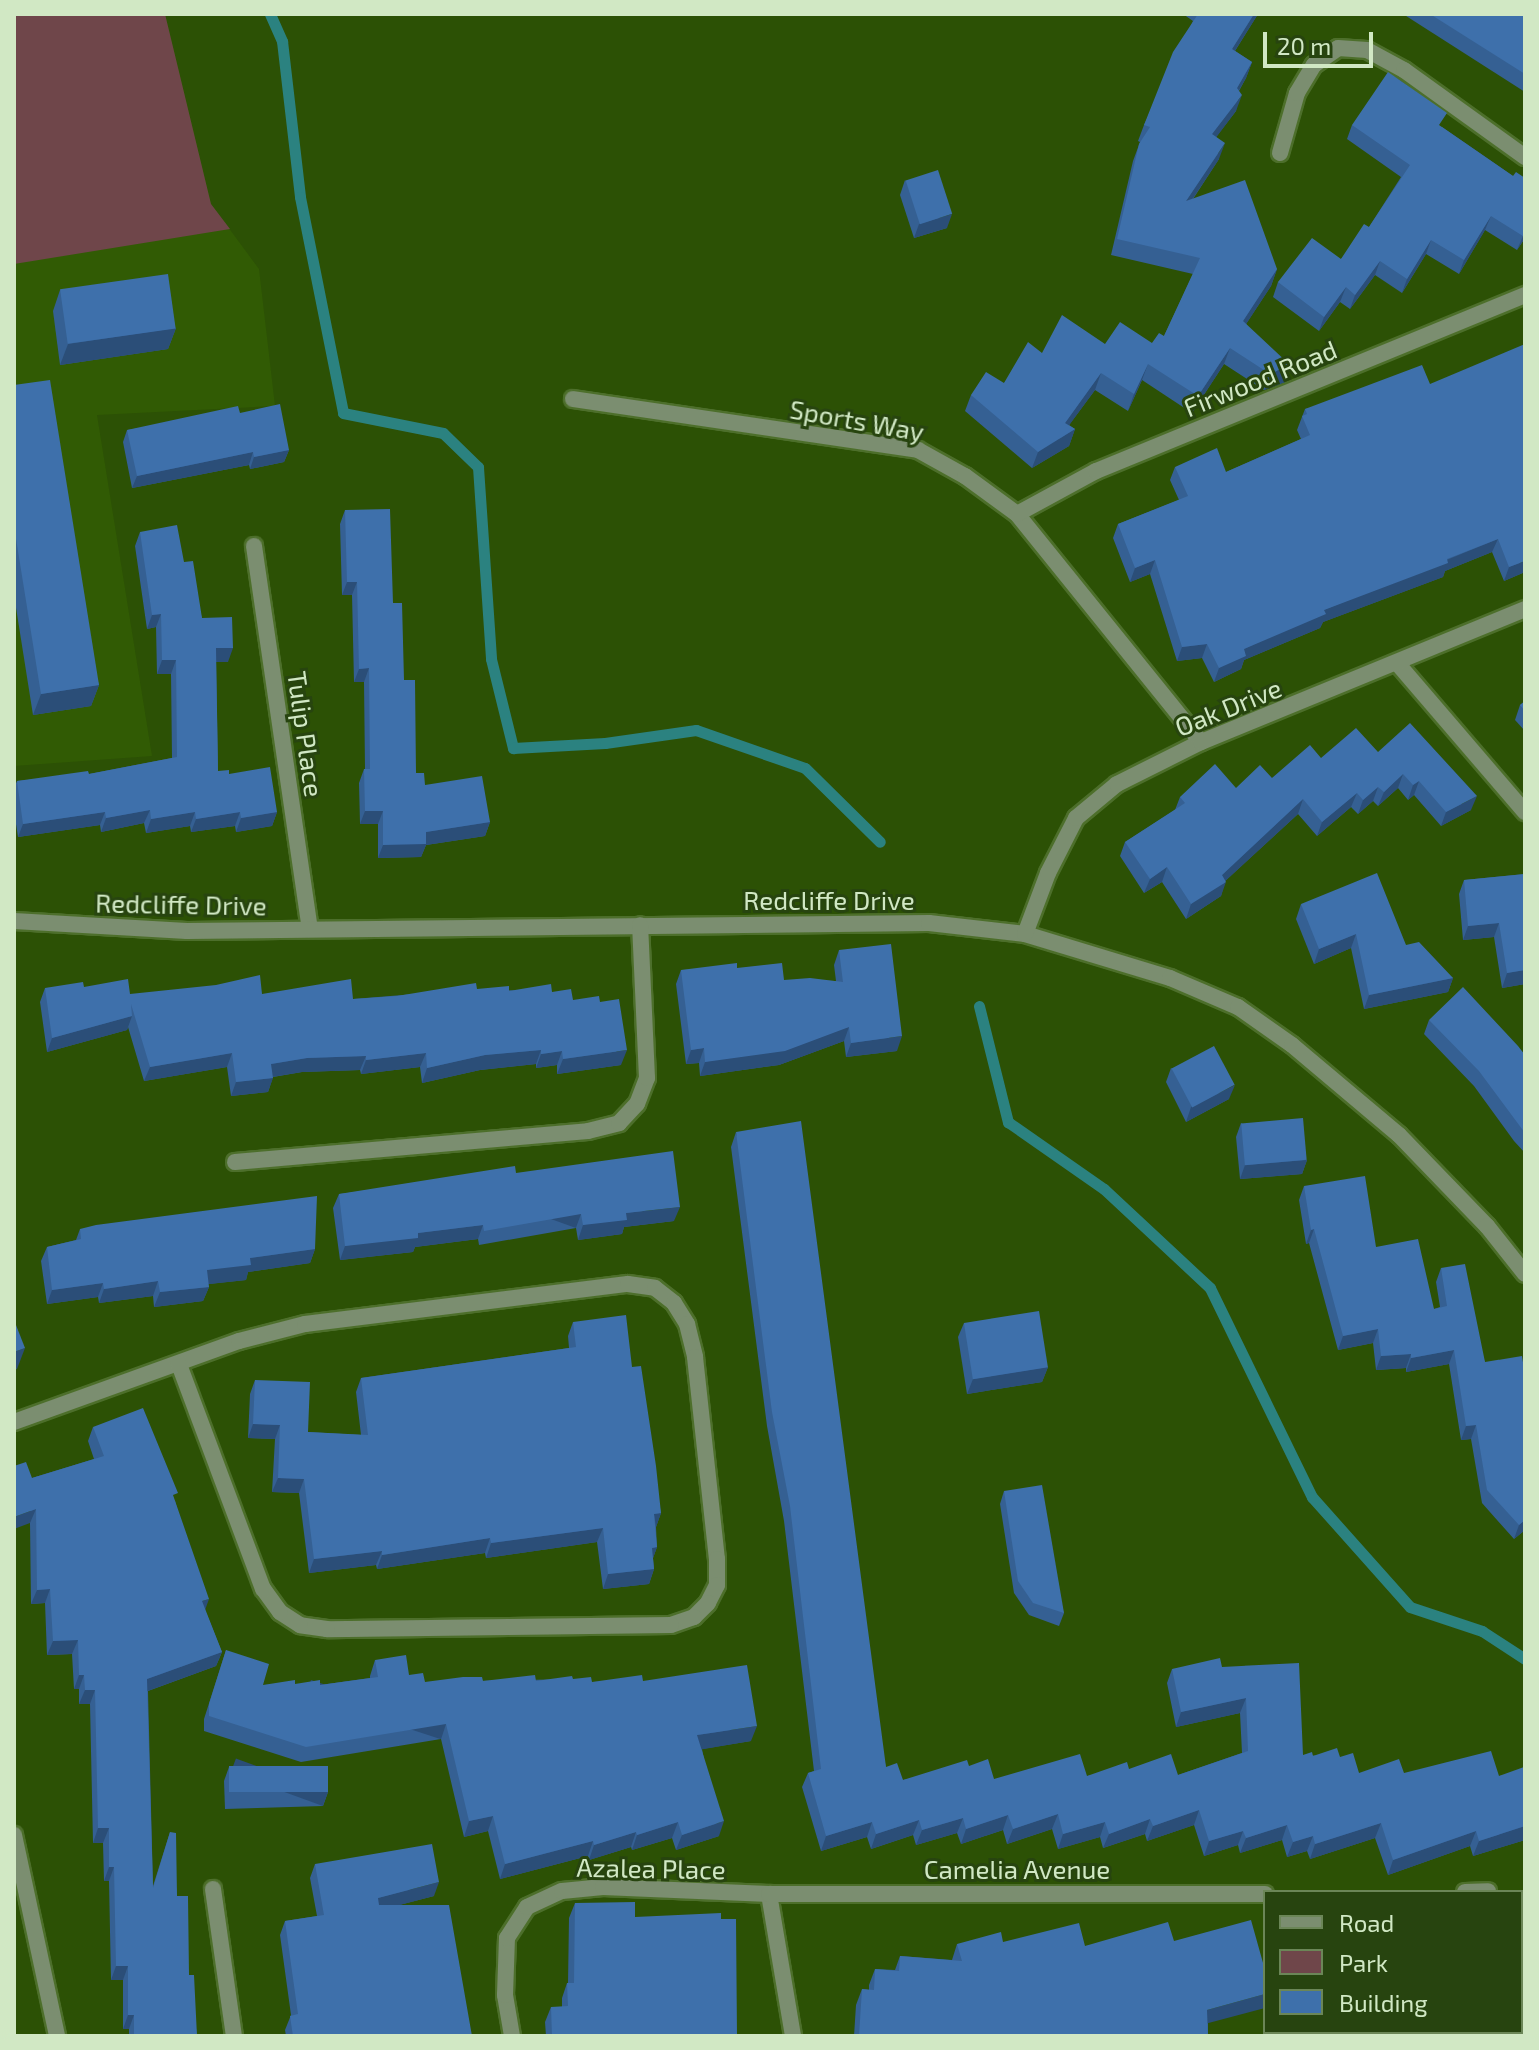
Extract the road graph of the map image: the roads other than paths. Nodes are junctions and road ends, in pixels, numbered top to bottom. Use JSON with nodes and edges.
{"nodes":[{"id":1,"x":1280,"y":153,"type":"dead end"},
{"id":2,"x":1525,"y":157,"type":"edge"},
{"id":3,"x":1525,"y":295,"type":"edge"},
{"id":4,"x":573,"y":399,"type":"dead end"},
{"id":5,"x":1017,"y":514,"type":"junction"},
{"id":6,"x":254,"y":546,"type":"dead end"},
{"id":7,"x":1525,"y":609,"type":"edge"},
{"id":8,"x":1398,"y":664,"type":"junction"},
{"id":9,"x":1201,"y":742,"type":"junction"},
{"id":10,"x":1525,"y":812,"type":"edge"},
{"id":11,"x":14,"y":921,"type":"edge"},
{"id":12,"x":640,"y":925,"type":"junction"},
{"id":13,"x":310,"y":929,"type":"junction"},
{"id":14,"x":1025,"y":934,"type":"junction"},
{"id":15,"x":235,"y":1162,"type":"dead end"},
{"id":16,"x":1525,"y":1274,"type":"edge"},
{"id":17,"x":179,"y":1364,"type":"junction"},
{"id":18,"x":14,"y":1422,"type":"edge"},
{"id":19,"x":14,"y":1835,"type":"edge"},
{"id":20,"x":213,"y":1889,"type":"dead end"},
{"id":21,"x":769,"y":1894,"type":"junction"},
{"id":22,"x":1263,"y":1894,"type":"edge"},
{"id":23,"x":57,"y":2036,"type":"edge"},
{"id":24,"x":234,"y":2036,"type":"edge"},
{"id":25,"x":512,"y":2036,"type":"edge"},
{"id":26,"x":793,"y":2036,"type":"edge"}],
"edges":[{"from":1,"to":2,"type":"street"},
{"from":3,"to":5,"type":"street","name":"Firwood Road"},
{"from":4,"to":5,"type":"street","name":"Sports Way"},
{"from":5,"to":9,"type":"street","name":"Sports Way"},
{"from":6,"to":13,"type":"street","name":"Tulip Place"},
{"from":7,"to":8,"type":"street","name":"Oak Drive"},
{"from":8,"to":9,"type":"street","name":"Oak Drive"},
{"from":8,"to":10,"type":"street"},
{"from":9,"to":14,"type":"street","name":"Oak Drive"},
{"from":11,"to":13,"type":"street","name":"Redcliffe Drive"},
{"from":12,"to":13,"type":"street","name":"Redcliffe Drive"},
{"from":12,"to":14,"type":"street","name":"Redcliffe Drive"},
{"from":12,"to":15,"type":"street"},
{"from":14,"to":16,"type":"street","name":"Redcliffe Drive"},
{"from":17,"to":17,"type":"street"},
{"from":17,"to":18,"type":"street"},
{"from":19,"to":23,"type":"street"},
{"from":20,"to":24,"type":"street"},
{"from":21,"to":22,"type":"street","name":"Camelia Avenue"},
{"from":21,"to":25,"type":"street","name":"Azalea Place"},
{"from":21,"to":26,"type":"street"}]}
